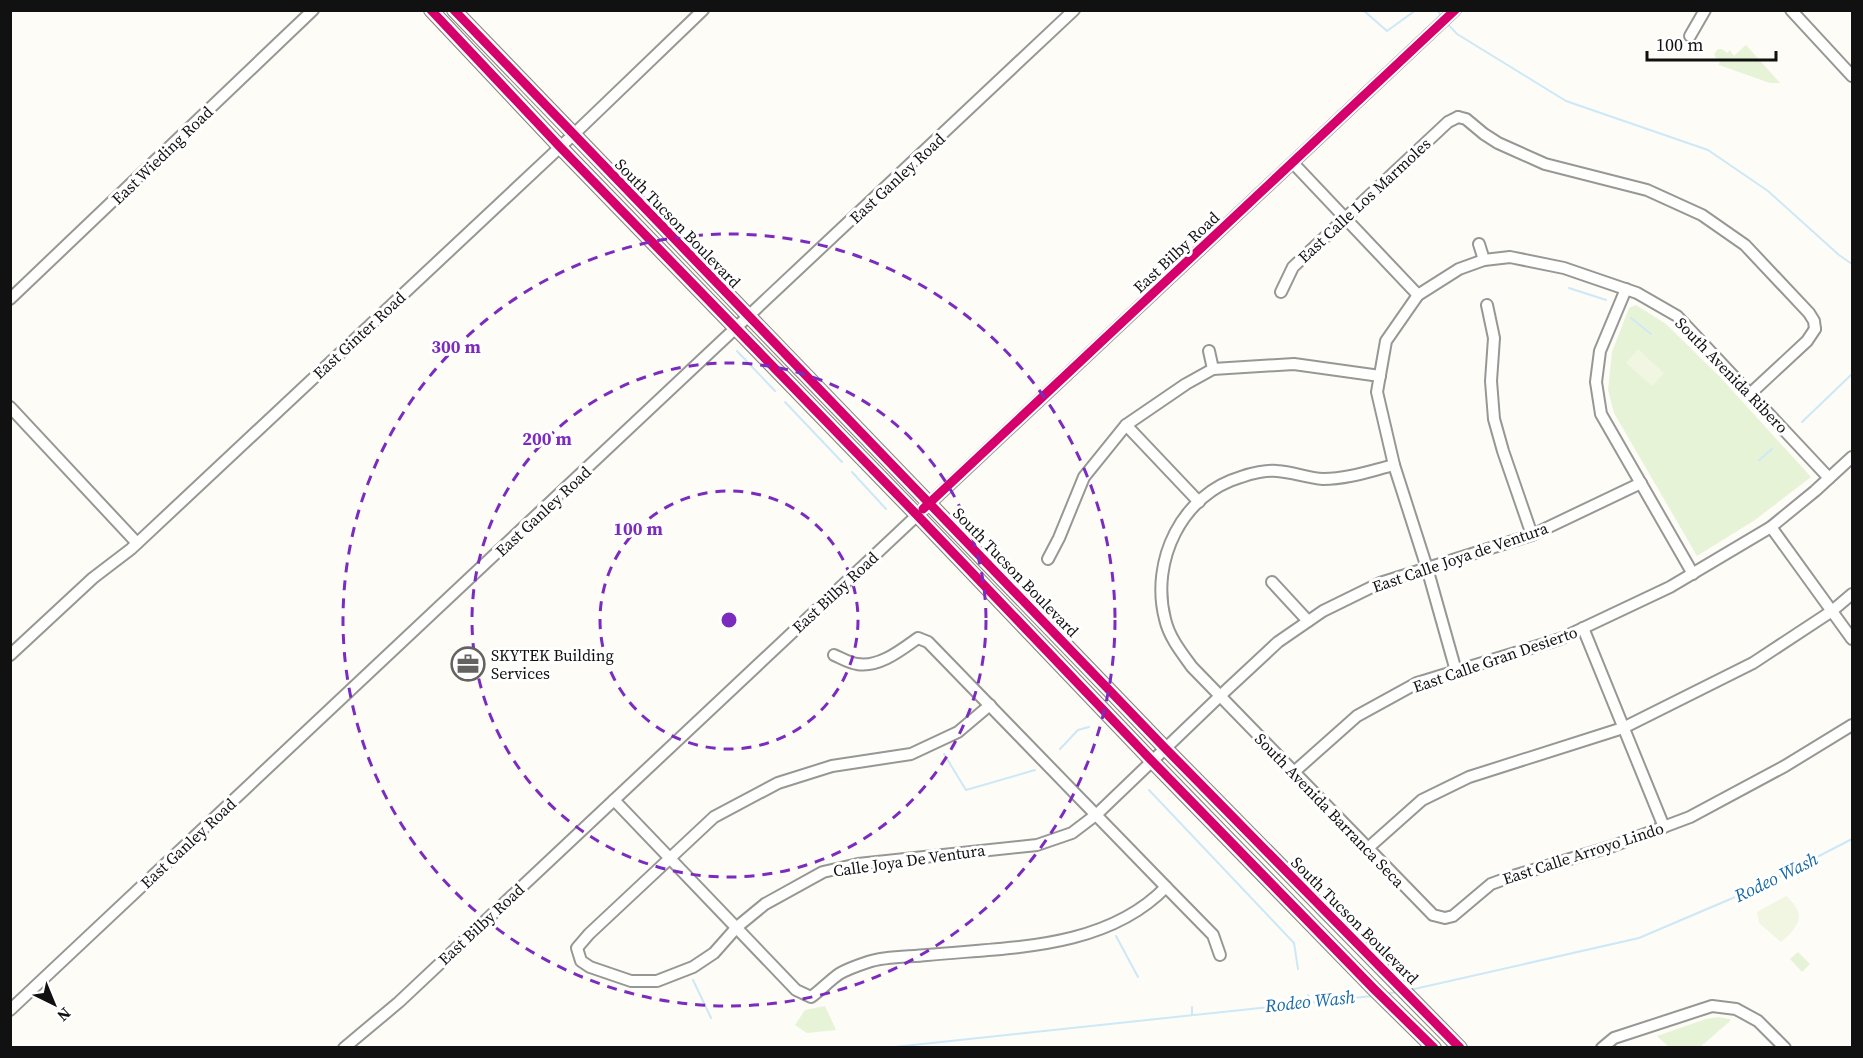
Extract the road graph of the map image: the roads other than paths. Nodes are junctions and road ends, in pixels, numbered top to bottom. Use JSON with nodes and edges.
{"nodes":[{"id":1,"x":313,"y":10,"type":"edge"},
{"id":2,"x":431,"y":10,"type":"edge"},
{"id":3,"x":454,"y":10,"type":"edge"},
{"id":4,"x":703,"y":10,"type":"edge"},
{"id":5,"x":1074,"y":10,"type":"edge"},
{"id":6,"x":1704,"y":10,"type":"edge"},
{"id":7,"x":1791,"y":10,"type":"edge"},
{"id":8,"x":1453,"y":13,"type":"edge"},
{"id":9,"x":1690,"y":36,"type":"dead end"},
{"id":10,"x":1852,"y":76,"type":"edge"},
{"id":11,"x":573,"y":135,"type":"junction"},
{"id":12,"x":560,"y":147,"type":"junction"},
{"id":13,"x":1293,"y":163,"type":"junction"},
{"id":14,"x":1345,"y":218,"type":"junction"},
{"id":15,"x":1479,"y":244,"type":"dead end"},
{"id":16,"x":1484,"y":260,"type":"junction"},
{"id":17,"x":1626,"y":289,"type":"junction"},
{"id":18,"x":1281,"y":292,"type":"dead end"},
{"id":19,"x":1418,"y":295,"type":"junction"},
{"id":20,"x":10,"y":299,"type":"edge"},
{"id":21,"x":1487,"y":305,"type":"dead end"},
{"id":22,"x":748,"y":318,"type":"junction"},
{"id":23,"x":736,"y":330,"type":"junction"},
{"id":24,"x":1209,"y":351,"type":"dead end"},
{"id":25,"x":1213,"y":369,"type":"junction"},
{"id":26,"x":1380,"y":376,"type":"junction"},
{"id":27,"x":1751,"y":393,"type":"junction"},
{"id":28,"x":10,"y":407,"type":"edge"},
{"id":29,"x":1126,"y":425,"type":"junction"},
{"id":30,"x":1852,"y":457,"type":"edge"},
{"id":31,"x":1394,"y":465,"type":"junction"},
{"id":32,"x":1829,"y":478,"type":"junction"},
{"id":33,"x":1641,"y":483,"type":"junction"},
{"id":34,"x":1199,"y":502,"type":"junction"},
{"id":35,"x":929,"y":504,"type":"junction"},
{"id":36,"x":917,"y":515,"type":"junction"},
{"id":37,"x":1771,"y":527,"type":"junction"},
{"id":38,"x":1532,"y":535,"type":"junction"},
{"id":39,"x":137,"y":543,"type":"junction"},
{"id":40,"x":1048,"y":560,"type":"dead end"},
{"id":41,"x":1427,"y":568,"type":"junction"},
{"id":42,"x":1693,"y":574,"type":"junction"},
{"id":43,"x":1272,"y":582,"type":"dead end"},
{"id":44,"x":1852,"y":594,"type":"edge"},
{"id":45,"x":1832,"y":611,"type":"junction"},
{"id":46,"x":1308,"y":621,"type":"junction"},
{"id":47,"x":1583,"y":628,"type":"junction"},
{"id":48,"x":1852,"y":639,"type":"edge"},
{"id":49,"x":10,"y":655,"type":"edge"},
{"id":50,"x":834,"y":655,"type":"dead end"},
{"id":51,"x":1456,"y":670,"type":"junction"},
{"id":52,"x":1220,"y":696,"type":"junction"},
{"id":53,"x":990,"y":705,"type":"junction"},
{"id":54,"x":1852,"y":725,"type":"edge"},
{"id":55,"x":1623,"y":728,"type":"junction"},
{"id":56,"x":1165,"y":748,"type":"junction"},
{"id":57,"x":1152,"y":761,"type":"junction"},
{"id":58,"x":1294,"y":772,"type":"junction"},
{"id":59,"x":614,"y":800,"type":"junction"},
{"id":60,"x":1097,"y":814,"type":"junction"},
{"id":61,"x":1664,"y":827,"type":"junction"},
{"id":62,"x":1368,"y":848,"type":"junction"},
{"id":63,"x":669,"y":857,"type":"junction"},
{"id":64,"x":1166,"y":887,"type":"junction"},
{"id":65,"x":1444,"y":923,"type":"joint"},
{"id":66,"x":736,"y":927,"type":"junction"},
{"id":67,"x":1220,"y":955,"type":"dead end"},
{"id":68,"x":10,"y":1010,"type":"edge"},
{"id":69,"x":1782,"y":1046,"type":"edge"},
{"id":70,"x":344,"y":1047,"type":"edge"},
{"id":71,"x":1434,"y":1047,"type":"edge"},
{"id":72,"x":1460,"y":1047,"type":"edge"},
{"id":73,"x":1602,"y":1047,"type":"edge"}],
"edges":[{"from":1,"to":20,"type":"street","name":"East Wieding Road"},
{"from":2,"to":12,"type":"main road","name":"South Tucson Boulevard"},
{"from":3,"to":11,"type":"main road","name":"South Tucson Boulevard"},
{"from":4,"to":11,"type":"street","name":"East Ginter Road"},
{"from":5,"to":22,"type":"street","name":"East Ganley Road"},
{"from":6,"to":9,"type":"street"},
{"from":7,"to":10,"type":"street"},
{"from":8,"to":13,"type":"street","name":"East Bilby Road"},
{"from":11,"to":12,"type":"street","name":"East Ginter Road"},
{"from":11,"to":22,"type":"main road","name":"South Tucson Boulevard"},
{"from":12,"to":23,"type":"main road","name":"South Tucson Boulevard"},
{"from":12,"to":39,"type":"street","name":"East Ginter Road"},
{"from":13,"to":14,"type":"street"},
{"from":13,"to":35,"type":"street","name":"East Bilby Road"},
{"from":14,"to":18,"type":"street","name":"East Calle Los Marmoles"},
{"from":14,"to":19,"type":"street"},
{"from":14,"to":27,"type":"street","name":"East Calle Los Marmoles"},
{"from":15,"to":16,"type":"street"},
{"from":16,"to":17,"type":"street","name":"South Avenida Ribero"},
{"from":16,"to":19,"type":"street","name":"South Avenida Ribero"},
{"from":17,"to":27,"type":"street","name":"South Avenida Ribero"},
{"from":17,"to":33,"type":"street"},
{"from":19,"to":26,"type":"street"},
{"from":21,"to":38,"type":"street"},
{"from":22,"to":23,"type":"street","name":"East Ganley Road"},
{"from":22,"to":35,"type":"main road","name":"South Tucson Boulevard"},
{"from":23,"to":36,"type":"main road","name":"South Tucson Boulevard"},
{"from":23,"to":68,"type":"street","name":"East Ganley Road"},
{"from":24,"to":25,"type":"street"},
{"from":25,"to":26,"type":"street"},
{"from":25,"to":29,"type":"street"},
{"from":26,"to":31,"type":"street"},
{"from":27,"to":32,"type":"street","name":"South Avenida Ribero"},
{"from":28,"to":39,"type":"street"},
{"from":29,"to":34,"type":"street"},
{"from":29,"to":40,"type":"street"},
{"from":30,"to":32,"type":"street","name":"East Calle Gran Desierto"},
{"from":31,"to":34,"type":"street","name":"South Avenida Barranca Seca"},
{"from":31,"to":41,"type":"street"},
{"from":32,"to":37,"type":"street","name":"East Calle Gran Desierto"},
{"from":33,"to":38,"type":"street","name":"East Calle Joya de Ventura"},
{"from":33,"to":42,"type":"street"},
{"from":34,"to":52,"type":"street","name":"South Avenida Barranca Seca"},
{"from":35,"to":36,"type":"street","name":"East Bilby Road"},
{"from":35,"to":56,"type":"main road","name":"South Tucson Boulevard"},
{"from":36,"to":57,"type":"main road","name":"South Tucson Boulevard"},
{"from":36,"to":59,"type":"street","name":"East Bilby Road"},
{"from":37,"to":42,"type":"street","name":"East Calle Gran Desierto"},
{"from":37,"to":45,"type":"street"},
{"from":38,"to":41,"type":"street","name":"East Calle Joya de Ventura"},
{"from":39,"to":49,"type":"street","name":"East Ginter Road"},
{"from":41,"to":46,"type":"street","name":"East Calle Joya de Ventura"},
{"from":41,"to":51,"type":"street"},
{"from":42,"to":47,"type":"street","name":"East Calle Gran Desierto"},
{"from":43,"to":46,"type":"street"},
{"from":44,"to":45,"type":"street"},
{"from":45,"to":48,"type":"street"},
{"from":45,"to":55,"type":"street"},
{"from":46,"to":52,"type":"street","name":"East Calle Joya de Ventura"},
{"from":47,"to":51,"type":"street","name":"East Calle Gran Desierto"},
{"from":47,"to":55,"type":"street"},
{"from":50,"to":53,"type":"street"},
{"from":51,"to":58,"type":"street","name":"East Calle Gran Desierto"},
{"from":52,"to":56,"type":"street","name":"East Calle Joya de Ventura"},
{"from":52,"to":58,"type":"street","name":"South Avenida Barranca Seca"},
{"from":53,"to":60,"type":"street"},
{"from":53,"to":63,"type":"street"},
{"from":54,"to":61,"type":"street","name":"East Calle Arroyo Lindo"},
{"from":55,"to":61,"type":"street"},
{"from":55,"to":62,"type":"street"},
{"from":56,"to":57,"type":"street","name":"East Calle Joya de Ventura"},
{"from":56,"to":72,"type":"main road","name":"South Tucson Boulevard"},
{"from":57,"to":60,"type":"street","name":"Calle Joya De Ventura"},
{"from":57,"to":71,"type":"main road","name":"South Tucson Boulevard"},
{"from":58,"to":62,"type":"street","name":"South Avenida Barranca Seca"},
{"from":59,"to":63,"type":"street"},
{"from":59,"to":70,"type":"street","name":"East Bilby Road"},
{"from":60,"to":64,"type":"street"},
{"from":60,"to":66,"type":"street","name":"Calle Joya De Ventura"},
{"from":61,"to":65,"type":"street","name":"East Calle Arroyo Lindo"},
{"from":62,"to":65,"type":"street","name":"South Avenida Barranca Seca"},
{"from":63,"to":66,"type":"street"},
{"from":63,"to":66,"type":"street","name":"Calle Joya De Ventura"},
{"from":64,"to":66,"type":"street"},
{"from":64,"to":67,"type":"street"},
{"from":69,"to":73,"type":"street"}]}
